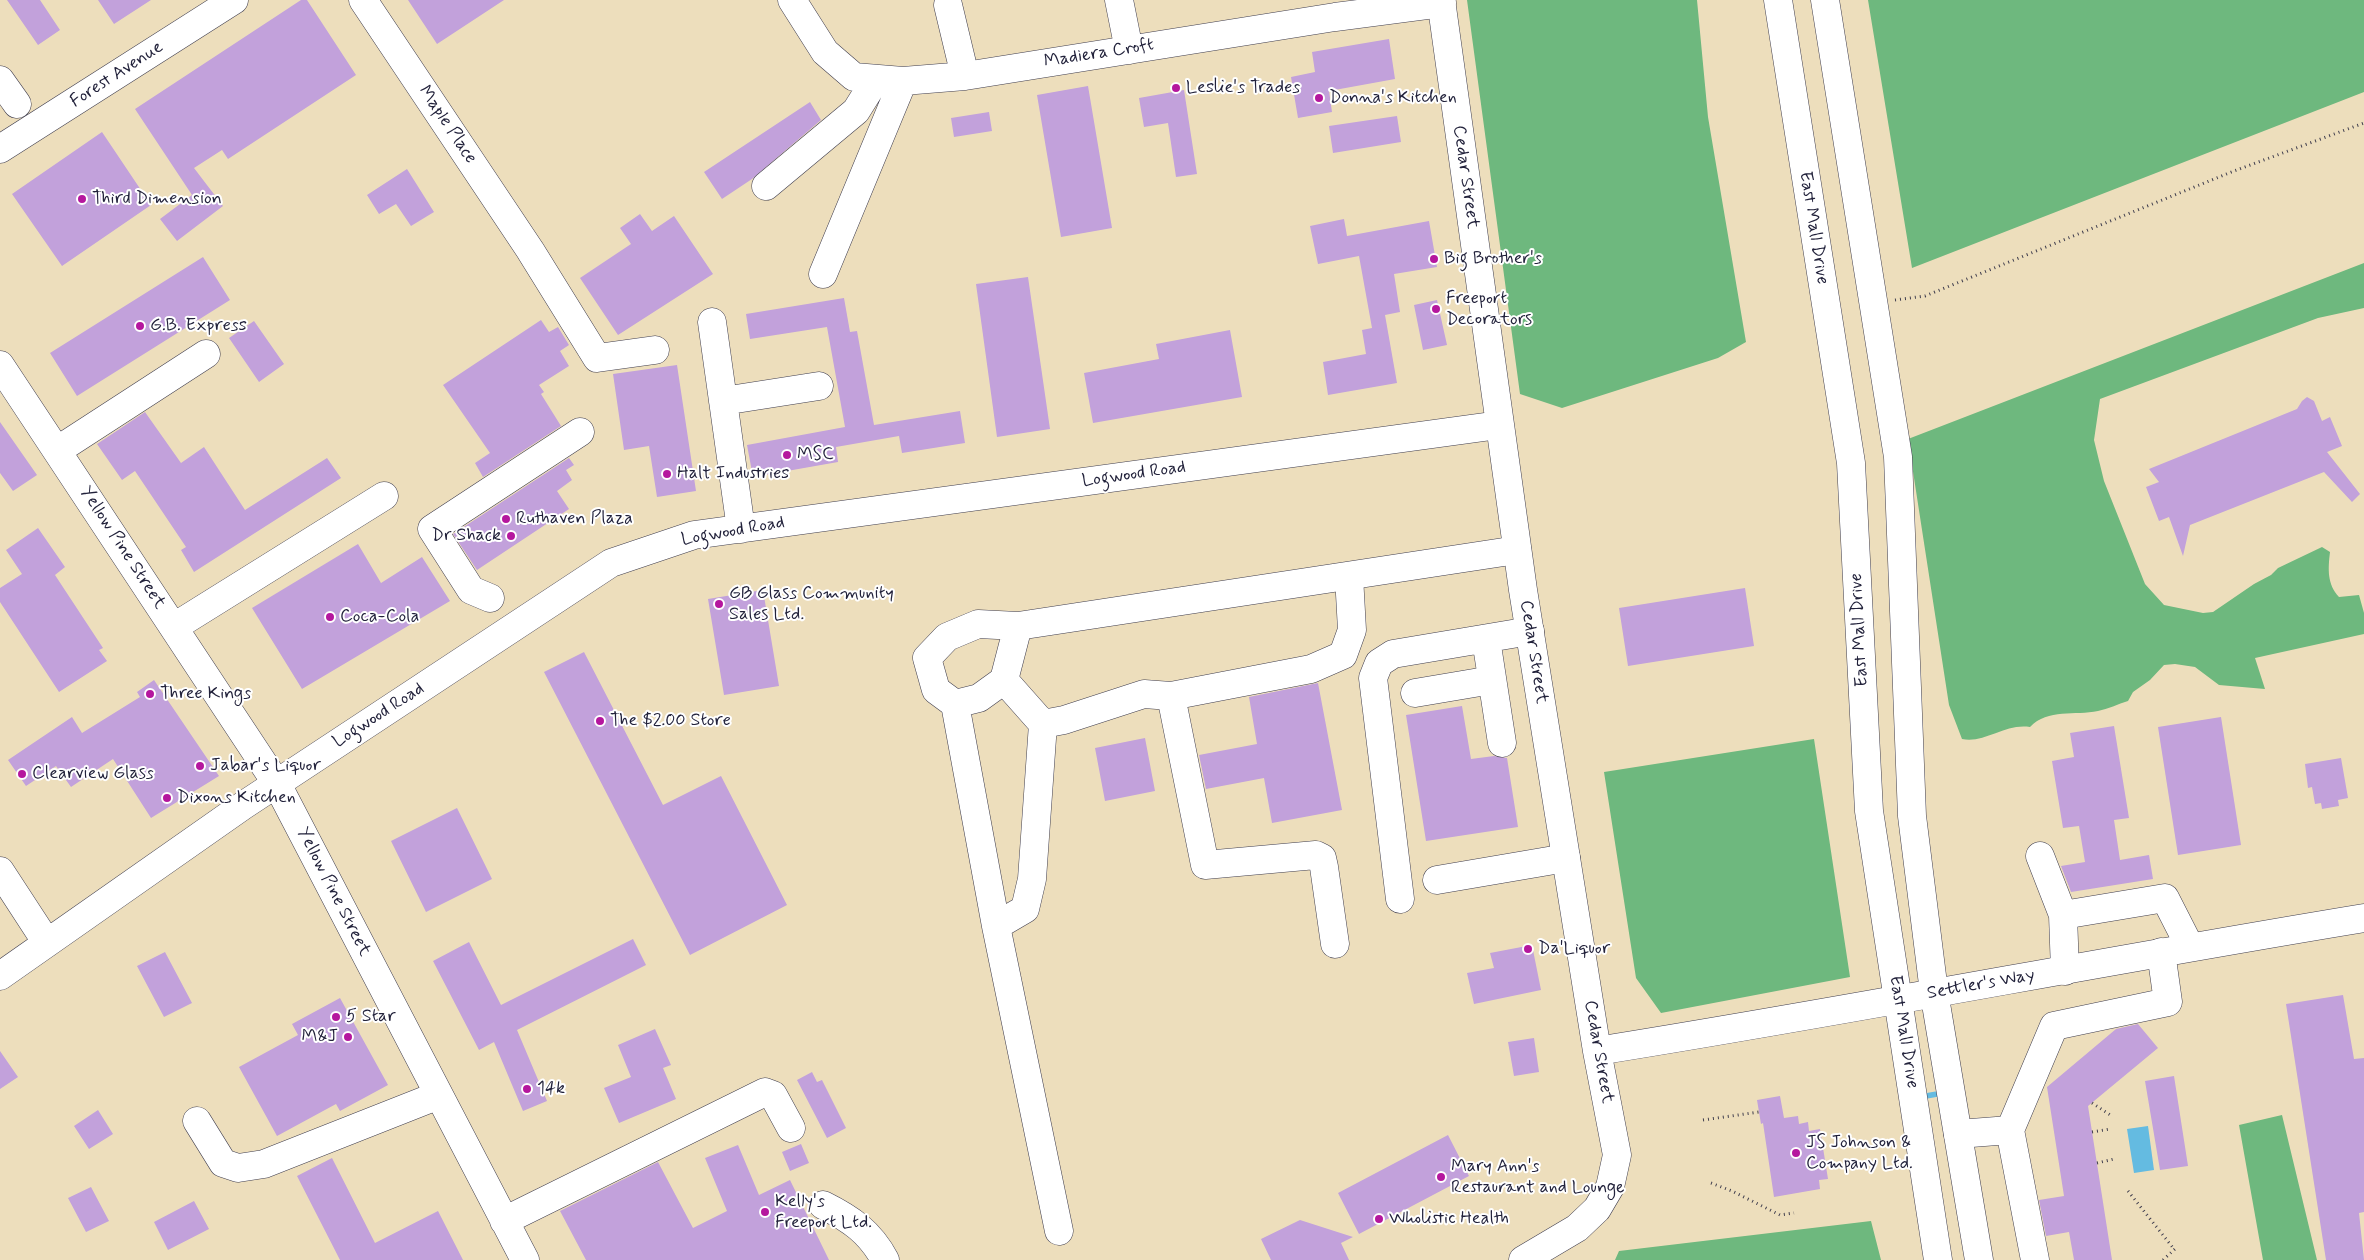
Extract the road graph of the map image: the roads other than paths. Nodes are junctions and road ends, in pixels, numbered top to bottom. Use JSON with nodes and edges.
{"nodes":[{"id":1,"x":234,"y":0,"type":"edge"},
{"id":2,"x":363,"y":0,"type":"edge"},
{"id":3,"x":1120,"y":0,"type":"edge"},
{"id":4,"x":1825,"y":0,"type":"edge"},
{"id":5,"x":1441,"y":1,"type":"edge"},
{"id":6,"x":800,"y":3,"type":"edge"},
{"id":7,"x":948,"y":5,"type":"dead end"},
{"id":8,"x":1777,"y":8,"type":"edge"},
{"id":9,"x":1129,"y":50,"type":"junction"},
{"id":10,"x":965,"y":76,"type":"junction"},
{"id":11,"x":889,"y":80,"type":"junction"},
{"id":12,"x":0,"y":81,"type":"edge"},
{"id":13,"x":17,"y":104,"type":"dead end"},
{"id":14,"x":0,"y":149,"type":"edge"},
{"id":15,"x":766,"y":186,"type":"dead end"},
{"id":16,"x":823,"y":274,"type":"dead end"},
{"id":17,"x":712,"y":322,"type":"dead end"},
{"id":18,"x":656,"y":350,"type":"dead end"},
{"id":19,"x":206,"y":354,"type":"dead end"},
{"id":20,"x":0,"y":365,"type":"edge"},
{"id":21,"x":819,"y":386,"type":"dead end"},
{"id":22,"x":723,"y":401,"type":"junction"},
{"id":23,"x":1499,"y":425,"type":"junction"},
{"id":24,"x":580,"y":432,"type":"dead end"},
{"id":25,"x":58,"y":450,"type":"junction"},
{"id":26,"x":384,"y":496,"type":"dead end"},
{"id":27,"x":741,"y":529,"type":"junction"},
{"id":28,"x":1518,"y":550,"type":"junction"},
{"id":29,"x":1349,"y":576,"type":"junction"},
{"id":30,"x":490,"y":598,"type":"dead end"},
{"id":31,"x":1018,"y":626,"type":"junction"},
{"id":32,"x":174,"y":627,"type":"junction"},
{"id":33,"x":1530,"y":632,"type":"junction"},
{"id":34,"x":1486,"y":639,"type":"junction"},
{"id":35,"x":1004,"y":680,"type":"junction"},
{"id":36,"x":1492,"y":680,"type":"junction"},
{"id":37,"x":1415,"y":693,"type":"dead end"},
{"id":38,"x":1172,"y":696,"type":"junction"},
{"id":39,"x":955,"y":704,"type":"junction"},
{"id":40,"x":1043,"y":724,"type":"junction"},
{"id":41,"x":1502,"y":743,"type":"dead end"},
{"id":42,"x":277,"y":784,"type":"junction"},
{"id":43,"x":2040,"y":856,"type":"dead end"},
{"id":44,"x":1566,"y":858,"type":"junction"},
{"id":45,"x":0,"y":872,"type":"edge"},
{"id":46,"x":1437,"y":880,"type":"dead end"},
{"id":47,"x":1400,"y":899,"type":"dead end"},
{"id":48,"x":2063,"y":915,"type":"junction"},
{"id":49,"x":2364,"y":918,"type":"edge"},
{"id":50,"x":996,"y":926,"type":"junction"},
{"id":51,"x":47,"y":943,"type":"junction"},
{"id":52,"x":1335,"y":944,"type":"dead end"},
{"id":53,"x":2190,"y":946,"type":"junction"},
{"id":54,"x":2161,"y":952,"type":"junction"},
{"id":55,"x":2065,"y":971,"type":"junction"},
{"id":56,"x":0,"y":976,"type":"edge"},
{"id":57,"x":1934,"y":992,"type":"junction"},
{"id":58,"x":1898,"y":1000,"type":"junction"},
{"id":59,"x":1597,"y":1051,"type":"junction"},
{"id":60,"x":439,"y":1095,"type":"junction"},
{"id":61,"x":197,"y":1121,"type":"dead end"},
{"id":62,"x":791,"y":1128,"type":"dead end"},
{"id":63,"x":2010,"y":1130,"type":"junction"},
{"id":64,"x":1958,"y":1134,"type":"junction"},
{"id":65,"x":823,"y":1205,"type":"dead end"},
{"id":66,"x":504,"y":1221,"type":"junction"},
{"id":67,"x":1060,"y":1231,"type":"dead end"},
{"id":68,"x":525,"y":1260,"type":"edge"},
{"id":69,"x":885,"y":1260,"type":"edge"},
{"id":70,"x":1523,"y":1260,"type":"edge"},
{"id":71,"x":1938,"y":1260,"type":"edge"},
{"id":72,"x":1979,"y":1260,"type":"edge"},
{"id":73,"x":2035,"y":1260,"type":"edge"}],
"edges":[{"from":1,"to":14,"type":"street","name":"Forest Avenue"},
{"from":2,"to":18,"type":"street","name":"Maple Place"},
{"from":3,"to":9,"type":"street"},
{"from":4,"to":57,"type":"street"},
{"from":5,"to":9,"type":"street","name":"Madiera Croft"},
{"from":5,"to":23,"type":"street","name":"Cedar Street"},
{"from":6,"to":11,"type":"street","name":"Madiera Croft"},
{"from":7,"to":10,"type":"street"},
{"from":8,"to":58,"type":"street","name":"East Mall Drive"},
{"from":9,"to":10,"type":"street","name":"Madiera Croft"},
{"from":10,"to":11,"type":"street","name":"Madiera Croft"},
{"from":11,"to":15,"type":"street"},
{"from":11,"to":16,"type":"street"},
{"from":12,"to":13,"type":"street"},
{"from":17,"to":22,"type":"street"},
{"from":19,"to":25,"type":"street"},
{"from":20,"to":25,"type":"street","name":"Yellow Pine Street"},
{"from":21,"to":22,"type":"street"},
{"from":22,"to":27,"type":"street"},
{"from":23,"to":27,"type":"street","name":"Logwood Road"},
{"from":23,"to":28,"type":"street","name":"Cedar Street"},
{"from":24,"to":30,"type":"street"},
{"from":25,"to":32,"type":"street","name":"Yellow Pine Street"},
{"from":26,"to":32,"type":"street"},
{"from":27,"to":42,"type":"street","name":"Logwood Road"},
{"from":28,"to":29,"type":"street"},
{"from":28,"to":33,"type":"street","name":"Cedar Street"},
{"from":29,"to":31,"type":"street"},
{"from":29,"to":38,"type":"street"},
{"from":31,"to":35,"type":"street"},
{"from":31,"to":39,"type":"street"},
{"from":32,"to":42,"type":"street","name":"Yellow Pine Street"},
{"from":33,"to":34,"type":"street"},
{"from":33,"to":44,"type":"street","name":"Cedar Street"},
{"from":34,"to":36,"type":"street"},
{"from":34,"to":47,"type":"street"},
{"from":35,"to":39,"type":"street"},
{"from":35,"to":40,"type":"street"},
{"from":36,"to":37,"type":"street"},
{"from":36,"to":41,"type":"street"},
{"from":38,"to":40,"type":"street"},
{"from":38,"to":52,"type":"street"},
{"from":39,"to":50,"type":"street"},
{"from":40,"to":50,"type":"street"},
{"from":42,"to":51,"type":"street","name":"Logwood Road"},
{"from":42,"to":60,"type":"street","name":"Yellow Pine Street"},
{"from":43,"to":48,"type":"street"},
{"from":44,"to":46,"type":"street"},
{"from":44,"to":59,"type":"street","name":"Cedar Street"},
{"from":45,"to":51,"type":"street"},
{"from":48,"to":53,"type":"street"},
{"from":48,"to":55,"type":"street"},
{"from":49,"to":53,"type":"street","name":"Settler's Way"},
{"from":50,"to":67,"type":"street"},
{"from":51,"to":56,"type":"street","name":"Logwood Road"},
{"from":53,"to":54,"type":"street","name":"Settler's Way"},
{"from":54,"to":55,"type":"street","name":"Settler's Way"},
{"from":54,"to":63,"type":"street"},
{"from":55,"to":57,"type":"street","name":"Settler's Way"},
{"from":57,"to":58,"type":"street","name":"Settler's Way"},
{"from":57,"to":64,"type":"street"},
{"from":58,"to":59,"type":"street","name":"Settler's Way"},
{"from":58,"to":71,"type":"street","name":"East Mall Drive"},
{"from":59,"to":70,"type":"street","name":"Cedar Street"},
{"from":60,"to":61,"type":"street"},
{"from":60,"to":66,"type":"street","name":"Yellow Pine Street"},
{"from":62,"to":66,"type":"street"},
{"from":63,"to":64,"type":"street"},
{"from":63,"to":73,"type":"street"},
{"from":64,"to":72,"type":"street"},
{"from":65,"to":69,"type":"street"},
{"from":66,"to":68,"type":"street","name":"Yellow Pine Street"}]}
